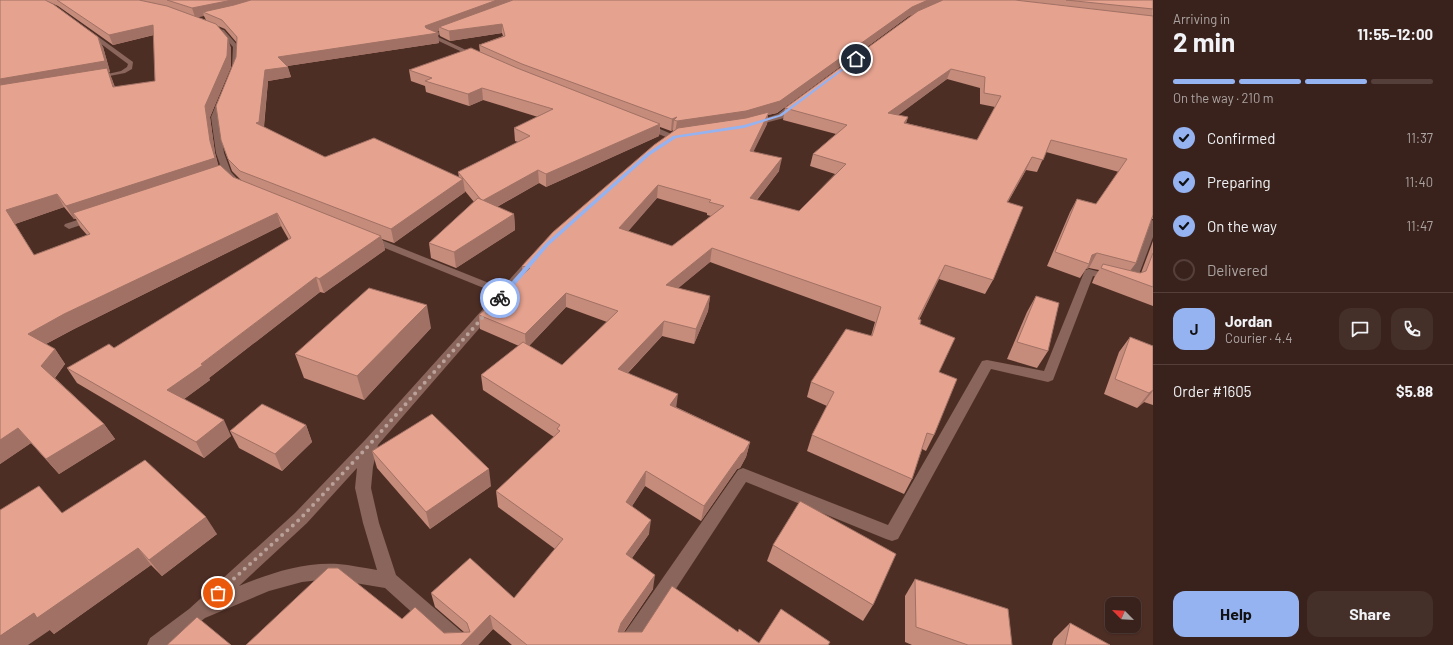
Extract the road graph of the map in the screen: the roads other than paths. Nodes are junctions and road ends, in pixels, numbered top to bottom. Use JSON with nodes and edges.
{"nodes":[{"id":1,"x":79,"y":25,"type":"edge"},
{"id":2,"x":208,"y":26,"type":"edge"},
{"id":3,"x":460,"y":26,"type":"edge"},
{"id":4,"x":486,"y":62,"type":"edge"},
{"id":5,"x":86,"y":80,"type":"edge"},
{"id":6,"x":806,"y":97,"type":"edge"},
{"id":7,"x":638,"y":123,"type":"edge"},
{"id":8,"x":744,"y":126,"type":"edge"},
{"id":9,"x":662,"y":146,"type":"edge"},
{"id":10,"x":242,"y":187,"type":"edge"},
{"id":11,"x":99,"y":216,"type":"edge"},
{"id":12,"x":1153,"y":224,"type":"edge"},
{"id":13,"x":69,"y":226,"type":"dead end"},
{"id":14,"x":360,"y":234,"type":"edge"},
{"id":15,"x":538,"y":255,"type":"edge"},
{"id":16,"x":504,"y":293,"type":"junction"},
{"id":17,"x":371,"y":443,"type":"junction"},
{"id":18,"x":389,"y":580,"type":"junction"},
{"id":19,"x":195,"y":614,"type":"junction"},
{"id":20,"x":158,"y":645,"type":"edge"},
{"id":21,"x":462,"y":645,"type":"edge"},
{"id":22,"x":628,"y":645,"type":"edge"}],
"edges":[{"from":1,"to":5,"type":"street"},
{"from":2,"to":10,"type":"street"},
{"from":3,"to":4,"type":"street"},
{"from":6,"to":8,"type":"street"},
{"from":7,"to":9,"type":"street"},
{"from":11,"to":13,"type":"street"},
{"from":12,"to":22,"type":"street"},
{"from":14,"to":16,"type":"street"},
{"from":15,"to":16,"type":"street"},
{"from":16,"to":17,"type":"street"},
{"from":17,"to":18,"type":"street"},
{"from":17,"to":19,"type":"street"},
{"from":18,"to":19,"type":"street"},
{"from":18,"to":21,"type":"street"},
{"from":19,"to":20,"type":"street"}]}
